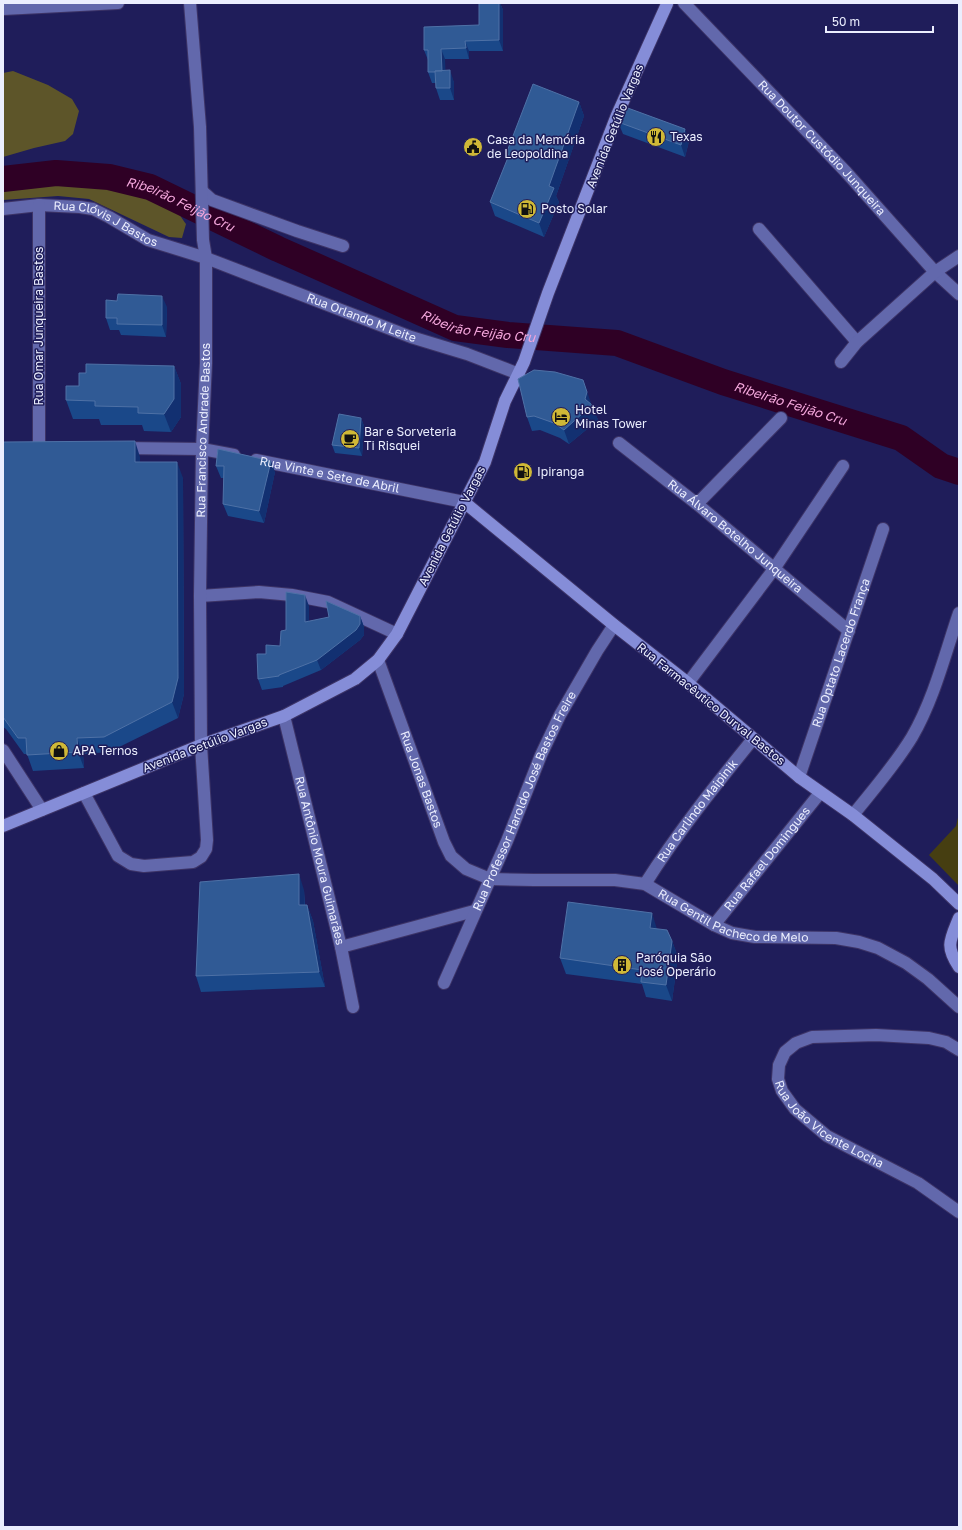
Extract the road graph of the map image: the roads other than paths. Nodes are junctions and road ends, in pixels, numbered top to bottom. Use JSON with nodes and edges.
{"nodes":[{"id":1,"x":118,"y":3,"type":"edge"},
{"id":2,"x":190,"y":3,"type":"edge"},
{"id":3,"x":670,"y":3,"type":"edge"},
{"id":4,"x":684,"y":3,"type":"edge"},
{"id":5,"x":3,"y":9,"type":"edge"},
{"id":6,"x":202,"y":196,"type":"junction"},
{"id":7,"x":39,"y":206,"type":"junction"},
{"id":8,"x":3,"y":209,"type":"edge"},
{"id":9,"x":758,"y":229,"type":"dead end"},
{"id":10,"x":343,"y":246,"type":"dead end"},
{"id":11,"x":959,"y":256,"type":"edge"},
{"id":12,"x":206,"y":258,"type":"junction"},
{"id":13,"x":935,"y":272,"type":"junction"},
{"id":14,"x":959,"y":294,"type":"edge"},
{"id":15,"x":857,"y":342,"type":"junction"},
{"id":16,"x":841,"y":362,"type":"dead end"},
{"id":17,"x":519,"y":374,"type":"junction"},
{"id":18,"x":781,"y":418,"type":"dead end"},
{"id":19,"x":619,"y":443,"type":"dead end"},
{"id":20,"x":24,"y":447,"type":"edge"},
{"id":21,"x":39,"y":447,"type":"junction"},
{"id":22,"x":54,"y":447,"type":"edge"},
{"id":23,"x":109,"y":448,"type":"edge"},
{"id":24,"x":202,"y":449,"type":"junction"},
{"id":25,"x":844,"y":466,"type":"dead end"},
{"id":26,"x":464,"y":502,"type":"junction"},
{"id":27,"x":697,"y":504,"type":"junction"},
{"id":28,"x":883,"y":529,"type":"dead end"},
{"id":29,"x":774,"y":569,"type":"junction"},
{"id":30,"x":200,"y":596,"type":"junction"},
{"id":31,"x":959,"y":613,"type":"edge"},
{"id":32,"x":614,"y":625,"type":"junction"},
{"id":33,"x":849,"y":631,"type":"junction"},
{"id":34,"x":397,"y":634,"type":"junction"},
{"id":35,"x":378,"y":660,"type":"junction"},
{"id":36,"x":688,"y":683,"type":"junction"},
{"id":37,"x":284,"y":716,"type":"junction"},
{"id":38,"x":753,"y":739,"type":"junction"},
{"id":39,"x":201,"y":745,"type":"junction"},
{"id":40,"x":3,"y":750,"type":"edge"},
{"id":41,"x":800,"y":777,"type":"junction"},
{"id":42,"x":84,"y":793,"type":"junction"},
{"id":43,"x":820,"y":793,"type":"junction"},
{"id":44,"x":42,"y":810,"type":"junction"},
{"id":45,"x":853,"y":815,"type":"junction"},
{"id":46,"x":3,"y":826,"type":"edge"},
{"id":47,"x":490,"y":879,"type":"junction"},
{"id":48,"x":645,"y":884,"type":"junction"},
{"id":49,"x":959,"y":904,"type":"edge"},
{"id":50,"x":474,"y":912,"type":"junction"},
{"id":51,"x":959,"y":918,"type":"edge"},
{"id":52,"x":714,"y":924,"type":"junction"},
{"id":53,"x":341,"y":946,"type":"junction"},
{"id":54,"x":959,"y":967,"type":"edge"},
{"id":55,"x":444,"y":983,"type":"dead end"},
{"id":56,"x":353,"y":1007,"type":"dead end"},
{"id":57,"x":959,"y":1007,"type":"edge"},
{"id":58,"x":959,"y":1050,"type":"edge"},
{"id":59,"x":959,"y":1212,"type":"edge"}],
"edges":[{"from":1,"to":5,"type":"street"},
{"from":2,"to":6,"type":"street","name":"Rua Francisco Andrade Bastos"},
{"from":3,"to":17,"type":"main road","name":"Avenida Getúlio Vargas"},
{"from":4,"to":13,"type":"street","name":"Rua Doutor Custódio Junqueira"},
{"from":6,"to":10,"type":"street"},
{"from":6,"to":12,"type":"street","name":"Rua Francisco Andrade Bastos"},
{"from":7,"to":8,"type":"street","name":"Rua Clóvis J Bastos"},
{"from":7,"to":12,"type":"street","name":"Rua Clóvis J Bastos"},
{"from":7,"to":21,"type":"street","name":"Rua Omar Junqueira Bastos"},
{"from":9,"to":15,"type":"street"},
{"from":11,"to":13,"type":"street"},
{"from":12,"to":17,"type":"street","name":"Rua Orlando M Leite"},
{"from":12,"to":24,"type":"street","name":"Rua Francisco Andrade Bastos"},
{"from":13,"to":14,"type":"street","name":"Rua Doutor Custódio Junqueira"},
{"from":13,"to":15,"type":"street"},
{"from":15,"to":16,"type":"street"},
{"from":17,"to":26,"type":"main road","name":"Avenida Getúlio Vargas"},
{"from":18,"to":27,"type":"street"},
{"from":19,"to":27,"type":"street","name":"Rua Álvaro Botelho Junqueira"},
{"from":20,"to":21,"type":"street"},
{"from":21,"to":22,"type":"street"},
{"from":23,"to":24,"type":"street","name":"Rua Vinte e Sete de Abril"},
{"from":24,"to":26,"type":"street","name":"Rua Vinte e Sete de Abril"},
{"from":24,"to":30,"type":"street","name":"Rua Francisco Andrade Bastos"},
{"from":25,"to":29,"type":"street"},
{"from":26,"to":32,"type":"main road","name":"Rua Farmacêutico Durval Bastos"},
{"from":26,"to":34,"type":"main road","name":"Avenida Getúlio Vargas"},
{"from":27,"to":29,"type":"street","name":"Rua Álvaro Botelho Junqueira"},
{"from":28,"to":33,"type":"street","name":"Rua Optato Lacerdo França"},
{"from":29,"to":33,"type":"street","name":"Rua Álvaro Botelho Junqueira"},
{"from":29,"to":36,"type":"street"},
{"from":30,"to":34,"type":"street"},
{"from":30,"to":39,"type":"street","name":"Rua Francisco Andrade Bastos"},
{"from":31,"to":45,"type":"street"},
{"from":32,"to":36,"type":"main road","name":"Rua Farmacêutico Durval Bastos"},
{"from":32,"to":47,"type":"street","name":"Rua Professor Haroldo José Bastos Freire"},
{"from":33,"to":41,"type":"street","name":"Rua Optato Lacerdo França"},
{"from":34,"to":35,"type":"main road","name":"Avenida Getúlio Vargas"},
{"from":35,"to":37,"type":"main road","name":"Avenida Getúlio Vargas"},
{"from":35,"to":47,"type":"street","name":"Rua Jonas Bastos"},
{"from":36,"to":38,"type":"main road","name":"Rua Farmacêutico Durval Bastos"},
{"from":37,"to":39,"type":"main road","name":"Avenida Getúlio Vargas"},
{"from":37,"to":53,"type":"street","name":"Rua Antônio Moura Guimarães"},
{"from":38,"to":41,"type":"main road","name":"Rua Farmacêutico Durval Bastos"},
{"from":38,"to":48,"type":"street","name":"Rua Carlindo Maipinik"},
{"from":39,"to":42,"type":"main road","name":"Avenida Getúlio Vargas"},
{"from":39,"to":42,"type":"street","name":"Rua Francisco Andrade Bastos"},
{"from":40,"to":44,"type":"street"},
{"from":41,"to":43,"type":"main road","name":"Rua Farmacêutico Durval Bastos"},
{"from":42,"to":44,"type":"main road","name":"Avenida Getúlio Vargas"},
{"from":43,"to":45,"type":"main road","name":"Rua Farmacêutico Durval Bastos"},
{"from":43,"to":52,"type":"street","name":"Rua Rafael Domingues"},
{"from":44,"to":46,"type":"main road","name":"Avenida Getúlio Vargas"},
{"from":45,"to":49,"type":"main road","name":"Rua Farmacêutico Durval Bastos"},
{"from":47,"to":48,"type":"street","name":"Rua Gentil Pacheco de Melo"},
{"from":47,"to":50,"type":"street","name":"Rua Professor Haroldo José Bastos Freire"},
{"from":48,"to":52,"type":"street","name":"Rua Gentil Pacheco de Melo"},
{"from":50,"to":53,"type":"street"},
{"from":50,"to":55,"type":"street","name":"Rua Professor Haroldo José Bastos Freire"},
{"from":51,"to":54,"type":"main road"},
{"from":52,"to":57,"type":"street","name":"Rua Gentil Pacheco de Melo"},
{"from":53,"to":56,"type":"street","name":"Rua Antônio Moura Guimarães"},
{"from":58,"to":59,"type":"street","name":"Rua João Vicente Locha"}]}
